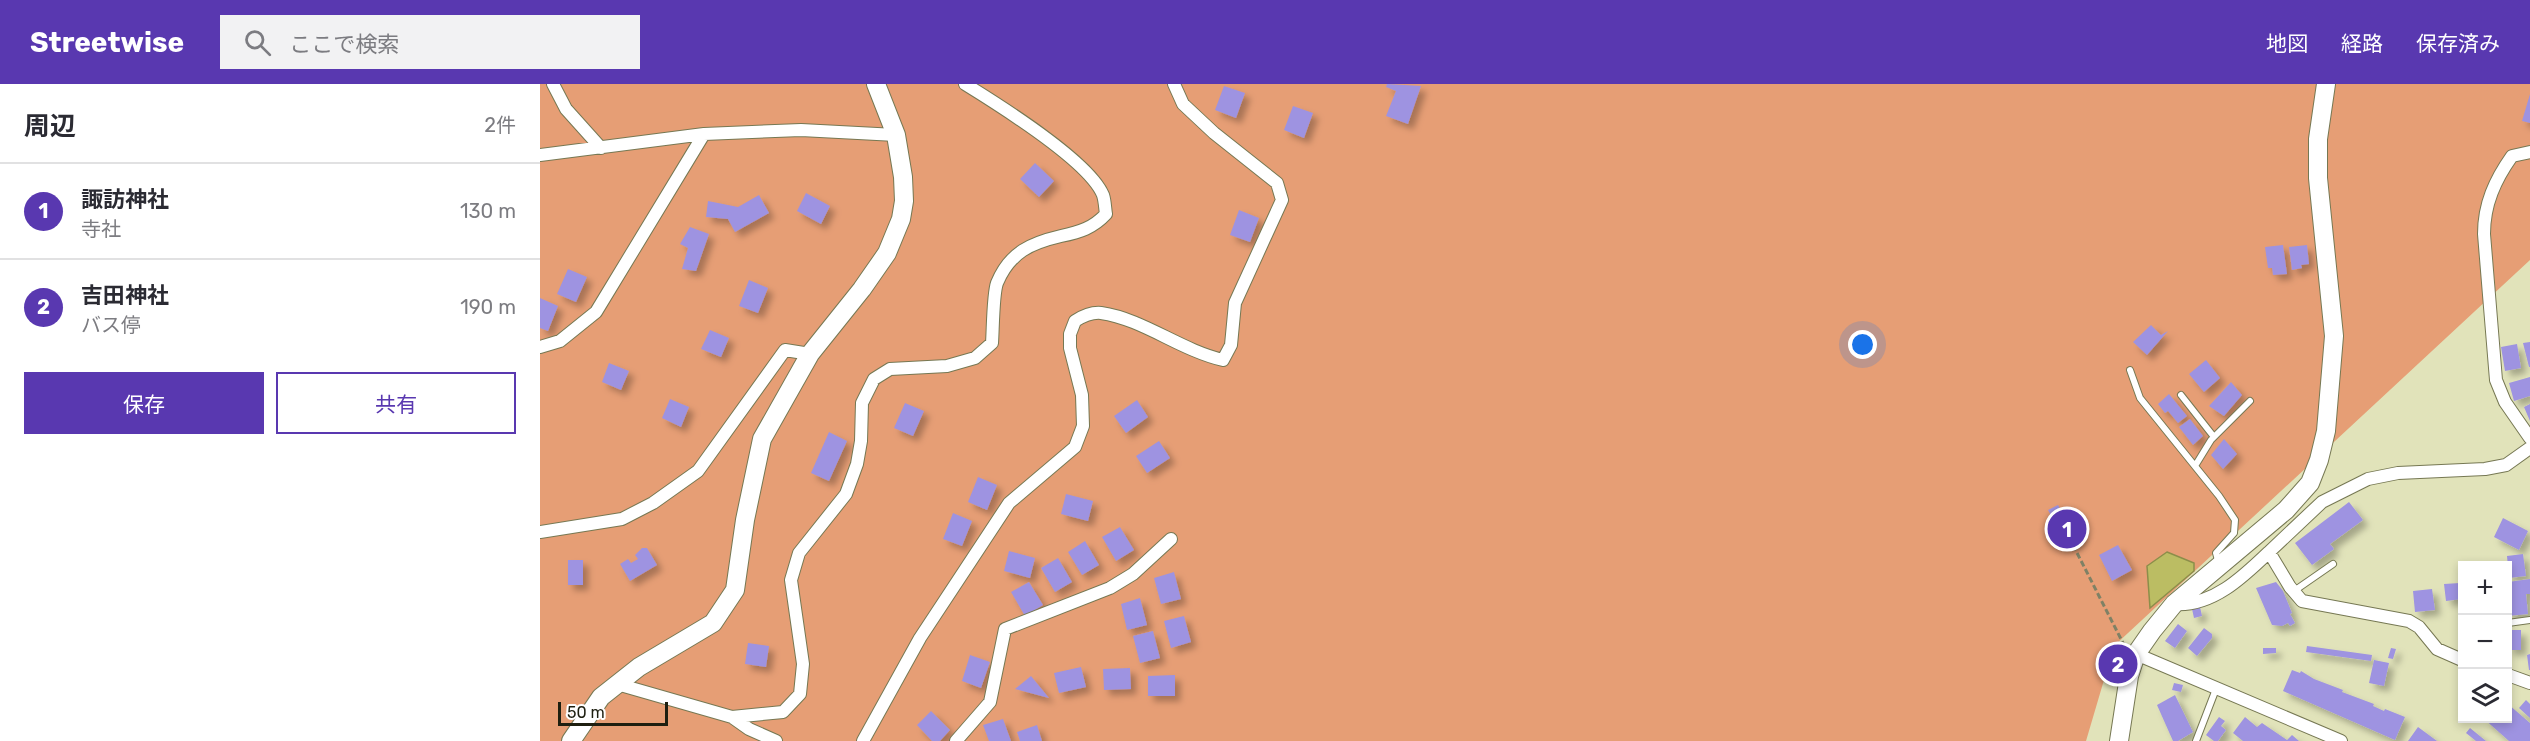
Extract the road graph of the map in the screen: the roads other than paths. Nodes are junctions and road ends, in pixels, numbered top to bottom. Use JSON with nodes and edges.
{"nodes":[{"id":1,"x":553,"y":84,"type":"edge"},
{"id":2,"x":876,"y":84,"type":"edge"},
{"id":3,"x":965,"y":84,"type":"edge"},
{"id":4,"x":1174,"y":84,"type":"edge"},
{"id":5,"x":2326,"y":84,"type":"edge"},
{"id":6,"x":704,"y":134,"type":"junction"},
{"id":7,"x":896,"y":135,"type":"junction"},
{"id":8,"x":601,"y":148,"type":"junction"},
{"id":9,"x":2530,"y":152,"type":"edge"},
{"id":10,"x":540,"y":155,"type":"edge"},
{"id":11,"x":540,"y":347,"type":"edge"},
{"id":12,"x":810,"y":354,"type":"junction"},
{"id":13,"x":2130,"y":370,"type":"dead end"},
{"id":14,"x":2181,"y":395,"type":"dead end"},
{"id":15,"x":2250,"y":401,"type":"dead end"},
{"id":16,"x":2214,"y":437,"type":"junction"},
{"id":17,"x":2530,"y":438,"type":"edge"},
{"id":18,"x":2530,"y":448,"type":"edge"},
{"id":19,"x":2195,"y":466,"type":"junction"},
{"id":20,"x":540,"y":532,"type":"edge"},
{"id":21,"x":1171,"y":539,"type":"dead end"},
{"id":22,"x":2269,"y":552,"type":"junction"},
{"id":23,"x":2333,"y":564,"type":"dead end"},
{"id":24,"x":2220,"y":566,"type":"junction"},
{"id":25,"x":2294,"y":591,"type":"junction"},
{"id":26,"x":2174,"y":604,"type":"junction"},
{"id":27,"x":2530,"y":620,"type":"edge"},
{"id":28,"x":2512,"y":622,"type":"edge"},
{"id":29,"x":2135,"y":658,"type":"junction"},
{"id":30,"x":2458,"y":658,"type":"edge"},
{"id":31,"x":2512,"y":676,"type":"edge"},
{"id":32,"x":2530,"y":683,"type":"edge"},
{"id":33,"x":617,"y":684,"type":"junction"},
{"id":34,"x":2216,"y":689,"type":"junction"},
{"id":35,"x":732,"y":717,"type":"junction"},
{"id":36,"x":571,"y":741,"type":"edge"},
{"id":37,"x":776,"y":741,"type":"edge"},
{"id":38,"x":863,"y":741,"type":"edge"},
{"id":39,"x":956,"y":741,"type":"edge"},
{"id":40,"x":2119,"y":741,"type":"edge"},
{"id":41,"x":2196,"y":741,"type":"edge"},
{"id":42,"x":2341,"y":741,"type":"edge"}],
"edges":[{"from":1,"to":8,"type":"street"},
{"from":2,"to":7,"type":"street"},
{"from":3,"to":35,"type":"street"},
{"from":4,"to":38,"type":"street"},
{"from":5,"to":24,"type":"street"},
{"from":6,"to":7,"type":"street"},
{"from":6,"to":8,"type":"street"},
{"from":6,"to":11,"type":"street"},
{"from":7,"to":12,"type":"street"},
{"from":8,"to":10,"type":"street"},
{"from":9,"to":17,"type":"street"},
{"from":12,"to":20,"type":"street"},
{"from":12,"to":33,"type":"street"},
{"from":13,"to":19,"type":"lane"},
{"from":14,"to":16,"type":"lane"},
{"from":15,"to":16,"type":"lane"},
{"from":16,"to":19,"type":"lane"},
{"from":18,"to":22,"type":"street"},
{"from":19,"to":24,"type":"lane"},
{"from":21,"to":39,"type":"street"},
{"from":22,"to":25,"type":"street"},
{"from":22,"to":26,"type":"street"},
{"from":23,"to":25,"type":"lane"},
{"from":24,"to":26,"type":"street"},
{"from":25,"to":30,"type":"street"},
{"from":26,"to":29,"type":"street"},
{"from":27,"to":28,"type":"lane"},
{"from":29,"to":34,"type":"street"},
{"from":29,"to":40,"type":"street"},
{"from":31,"to":32,"type":"street"},
{"from":33,"to":35,"type":"street"},
{"from":33,"to":36,"type":"street"},
{"from":34,"to":41,"type":"lane"},
{"from":34,"to":42,"type":"street"},
{"from":35,"to":37,"type":"street"}]}
